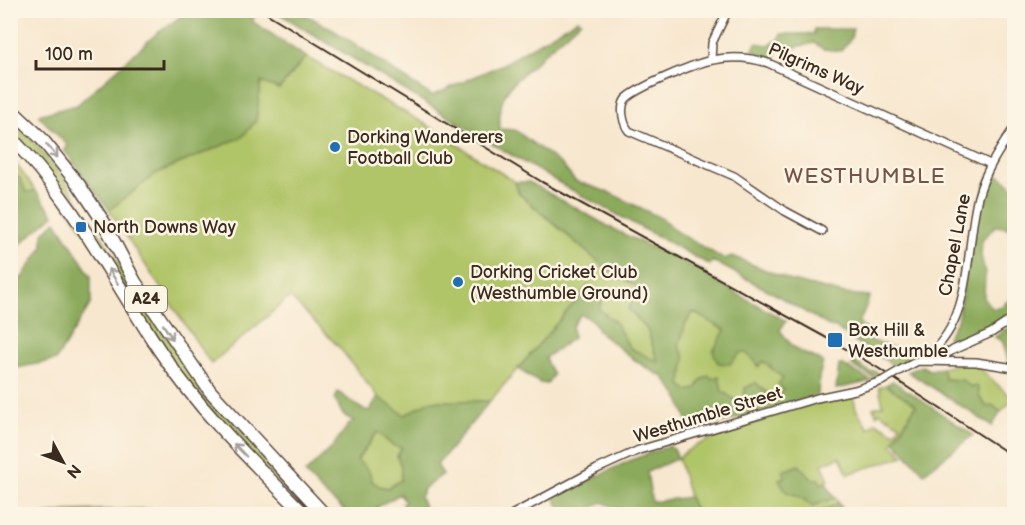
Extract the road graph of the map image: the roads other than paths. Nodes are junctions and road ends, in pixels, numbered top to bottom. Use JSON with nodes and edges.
{"nodes":[{"id":1,"x":728,"y":10,"type":"edge"},
{"id":2,"x":711,"y":60,"type":"junction"},
{"id":3,"x":10,"y":109,"type":"edge"},
{"id":4,"x":1014,"y":128,"type":"edge"},
{"id":5,"x":10,"y":137,"type":"edge"},
{"id":6,"x":990,"y":164,"type":"junction"},
{"id":7,"x":822,"y":231,"type":"dead end"},
{"id":8,"x":1014,"y":318,"type":"edge"},
{"id":9,"x":927,"y":356,"type":"junction"},
{"id":10,"x":918,"y":361,"type":"junction"},
{"id":11,"x":1014,"y":368,"type":"edge"},
{"id":12,"x":304,"y":514,"type":"edge"},
{"id":13,"x":324,"y":514,"type":"edge"},
{"id":14,"x":513,"y":514,"type":"edge"}],
"edges":[{"from":1,"to":2,"type":"street"},
{"from":2,"to":6,"type":"street","name":"Pilgrims Way"},
{"from":2,"to":7,"type":"street","name":"Pilgrims Way"},
{"from":3,"to":13,"type":"highway","number":"A24","one_way":true},
{"from":4,"to":6,"type":"street","name":"Chapel Lane"},
{"from":12,"to":5,"type":"highway","number":"A24","one_way":true},
{"from":6,"to":9,"type":"street","name":"Chapel Lane"},
{"from":8,"to":9,"type":"street"},
{"from":9,"to":10,"type":"street","name":"Chapel Lane"},
{"from":10,"to":11,"type":"street"},
{"from":10,"to":14,"type":"street","name":"Westhumble Street","bridge":true}]}
